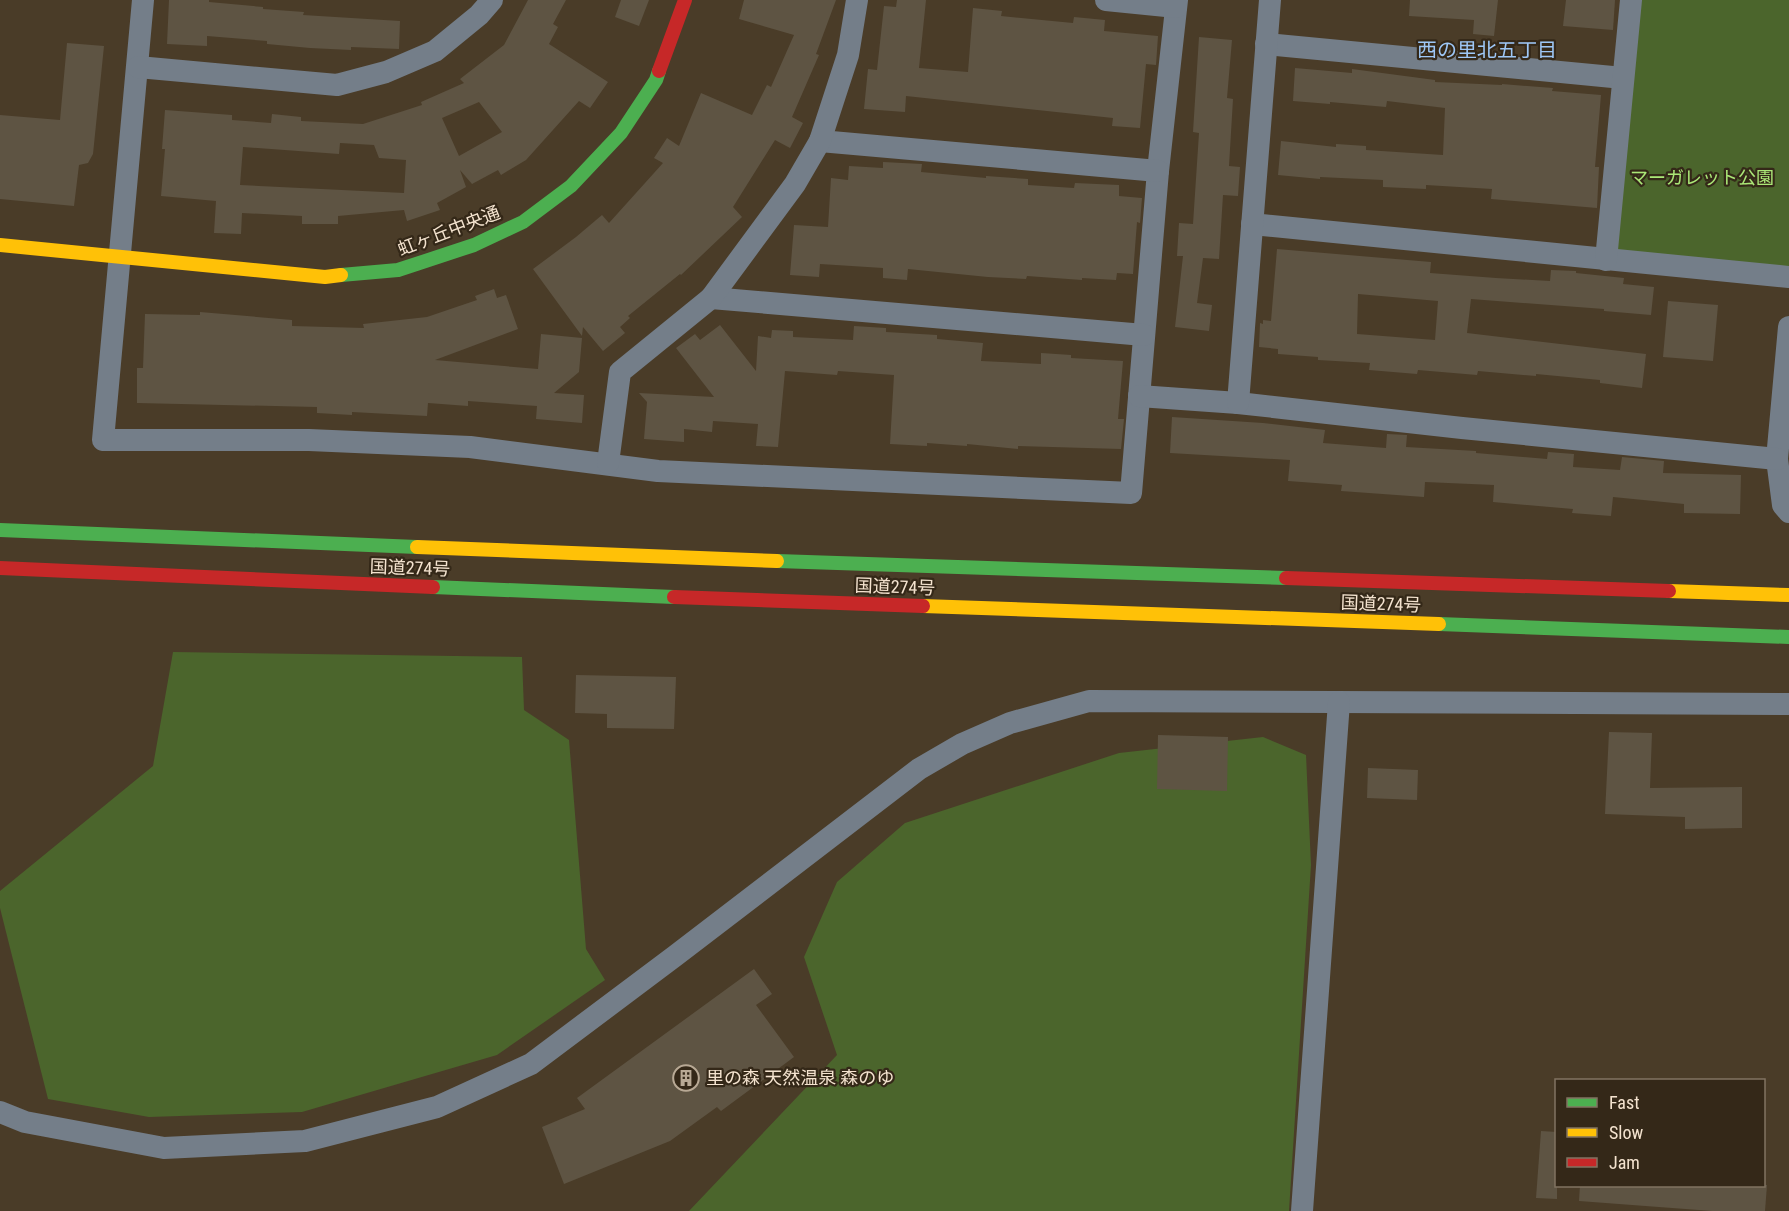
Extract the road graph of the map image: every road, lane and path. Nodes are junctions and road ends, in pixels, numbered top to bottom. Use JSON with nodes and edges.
{"nodes":[{"id":1,"x":143,"y":0,"type":"edge"},
{"id":2,"x":492,"y":0,"type":"edge"},
{"id":3,"x":685,"y":0,"type":"edge"},
{"id":4,"x":857,"y":0,"type":"edge"},
{"id":5,"x":1106,"y":0,"type":"edge"},
{"id":6,"x":1270,"y":0,"type":"edge"},
{"id":7,"x":1631,"y":0,"type":"edge"},
{"id":8,"x":1176,"y":4,"type":"edge"},
{"id":9,"x":1266,"y":44,"type":"junction"},
{"id":10,"x":138,"y":67,"type":"junction"},
{"id":11,"x":1623,"y":78,"type":"junction"},
{"id":12,"x":820,"y":141,"type":"junction"},
{"id":13,"x":1158,"y":171,"type":"junction"},
{"id":14,"x":1252,"y":224,"type":"junction"},
{"id":15,"x":0,"y":245,"type":"edge"},
{"id":16,"x":121,"y":256,"type":"junction"},
{"id":17,"x":1606,"y":260,"type":"junction"},
{"id":18,"x":1789,"y":278,"type":"edge"},
{"id":19,"x":711,"y":298,"type":"junction"},
{"id":20,"x":1789,"y":327,"type":"edge"},
{"id":21,"x":1144,"y":335,"type":"junction"},
{"id":22,"x":1139,"y":396,"type":"junction"},
{"id":23,"x":1238,"y":403,"type":"junction"},
{"id":24,"x":1777,"y":459,"type":"junction"},
{"id":25,"x":608,"y":463,"type":"junction"},
{"id":26,"x":1789,"y":512,"type":"edge"},
{"id":27,"x":0,"y":530,"type":"edge"},
{"id":28,"x":0,"y":568,"type":"edge"},
{"id":29,"x":1789,"y":595,"type":"edge"},
{"id":30,"x":1789,"y":637,"type":"edge"},
{"id":31,"x":1339,"y":702,"type":"junction"},
{"id":32,"x":1789,"y":704,"type":"edge"},
{"id":33,"x":0,"y":1112,"type":"edge"},
{"id":34,"x":1302,"y":1211,"type":"edge"}],
"edges":[{"from":1,"to":10,"type":"street"},
{"from":2,"to":10,"type":"street"},
{"from":3,"to":16,"type":"main road","name":"虹ヶ丘中央通"},
{"from":4,"to":12,"type":"street"},
{"from":5,"to":8,"type":"street"},
{"from":6,"to":9,"type":"street"},
{"from":7,"to":11,"type":"street"},
{"from":8,"to":13,"type":"street"},
{"from":9,"to":11,"type":"street"},
{"from":9,"to":14,"type":"street"},
{"from":10,"to":16,"type":"street"},
{"from":11,"to":17,"type":"street"},
{"from":12,"to":13,"type":"street"},
{"from":12,"to":19,"type":"street"},
{"from":13,"to":21,"type":"street"},
{"from":14,"to":17,"type":"street"},
{"from":14,"to":23,"type":"street"},
{"from":15,"to":16,"type":"main road","name":"虹ヶ丘中央通"},
{"from":16,"to":25,"type":"street"},
{"from":17,"to":18,"type":"street"},
{"from":19,"to":21,"type":"street"},
{"from":19,"to":25,"type":"street"},
{"from":20,"to":24,"type":"street"},
{"from":21,"to":22,"type":"street"},
{"from":22,"to":23,"type":"street"},
{"from":22,"to":25,"type":"street"},
{"from":23,"to":24,"type":"street"},
{"from":24,"to":26,"type":"street"},
{"from":27,"to":29,"type":"main road","name":"国道274号"},
{"from":28,"to":30,"type":"main road","name":"国道274号"},
{"from":31,"to":32,"type":"street"},
{"from":31,"to":33,"type":"street"},
{"from":31,"to":34,"type":"street"}]}
